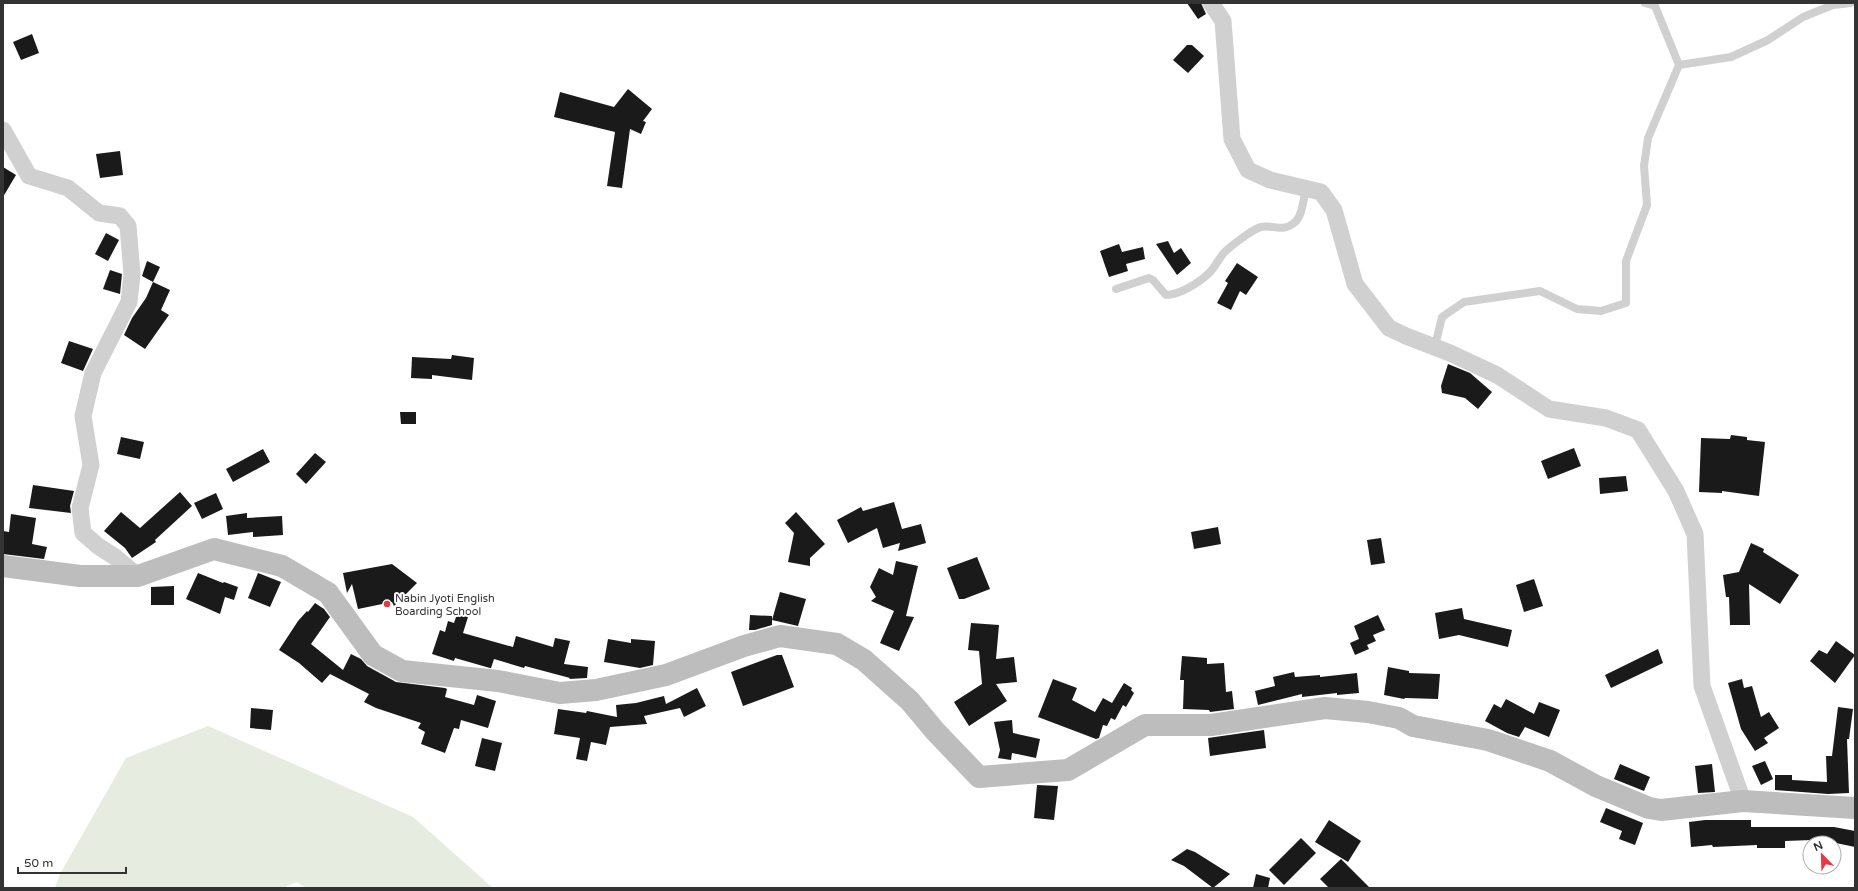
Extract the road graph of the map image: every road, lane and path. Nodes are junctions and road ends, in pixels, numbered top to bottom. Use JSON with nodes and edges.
{"nodes":[{"id":1,"x":1211,"y":3,"type":"edge"},
{"id":2,"x":1645,"y":3,"type":"edge"},
{"id":3,"x":1851,"y":3,"type":"edge"},
{"id":4,"x":1679,"y":65,"type":"junction"},
{"id":5,"x":3,"y":130,"type":"edge"},
{"id":6,"x":1306,"y":189,"type":"junction"},
{"id":7,"x":1116,"y":289,"type":"dead end"},
{"id":8,"x":1435,"y":346,"type":"junction"},
{"id":9,"x":3,"y":566,"type":"edge"},
{"id":10,"x":138,"y":576,"type":"junction"},
{"id":11,"x":1743,"y":801,"type":"junction"},
{"id":12,"x":1855,"y":808,"type":"edge"}],
"edges":[{"from":1,"to":6,"type":"street"},
{"from":2,"to":4,"type":"lane"},
{"from":3,"to":4,"type":"lane"},
{"from":4,"to":8,"type":"lane"},
{"from":5,"to":10,"type":"street"},
{"from":6,"to":7,"type":"lane"},
{"from":6,"to":8,"type":"street"},
{"from":8,"to":11,"type":"street"},
{"from":9,"to":10,"type":"main road"},
{"from":10,"to":11,"type":"main road"},
{"from":11,"to":12,"type":"main road"}]}
